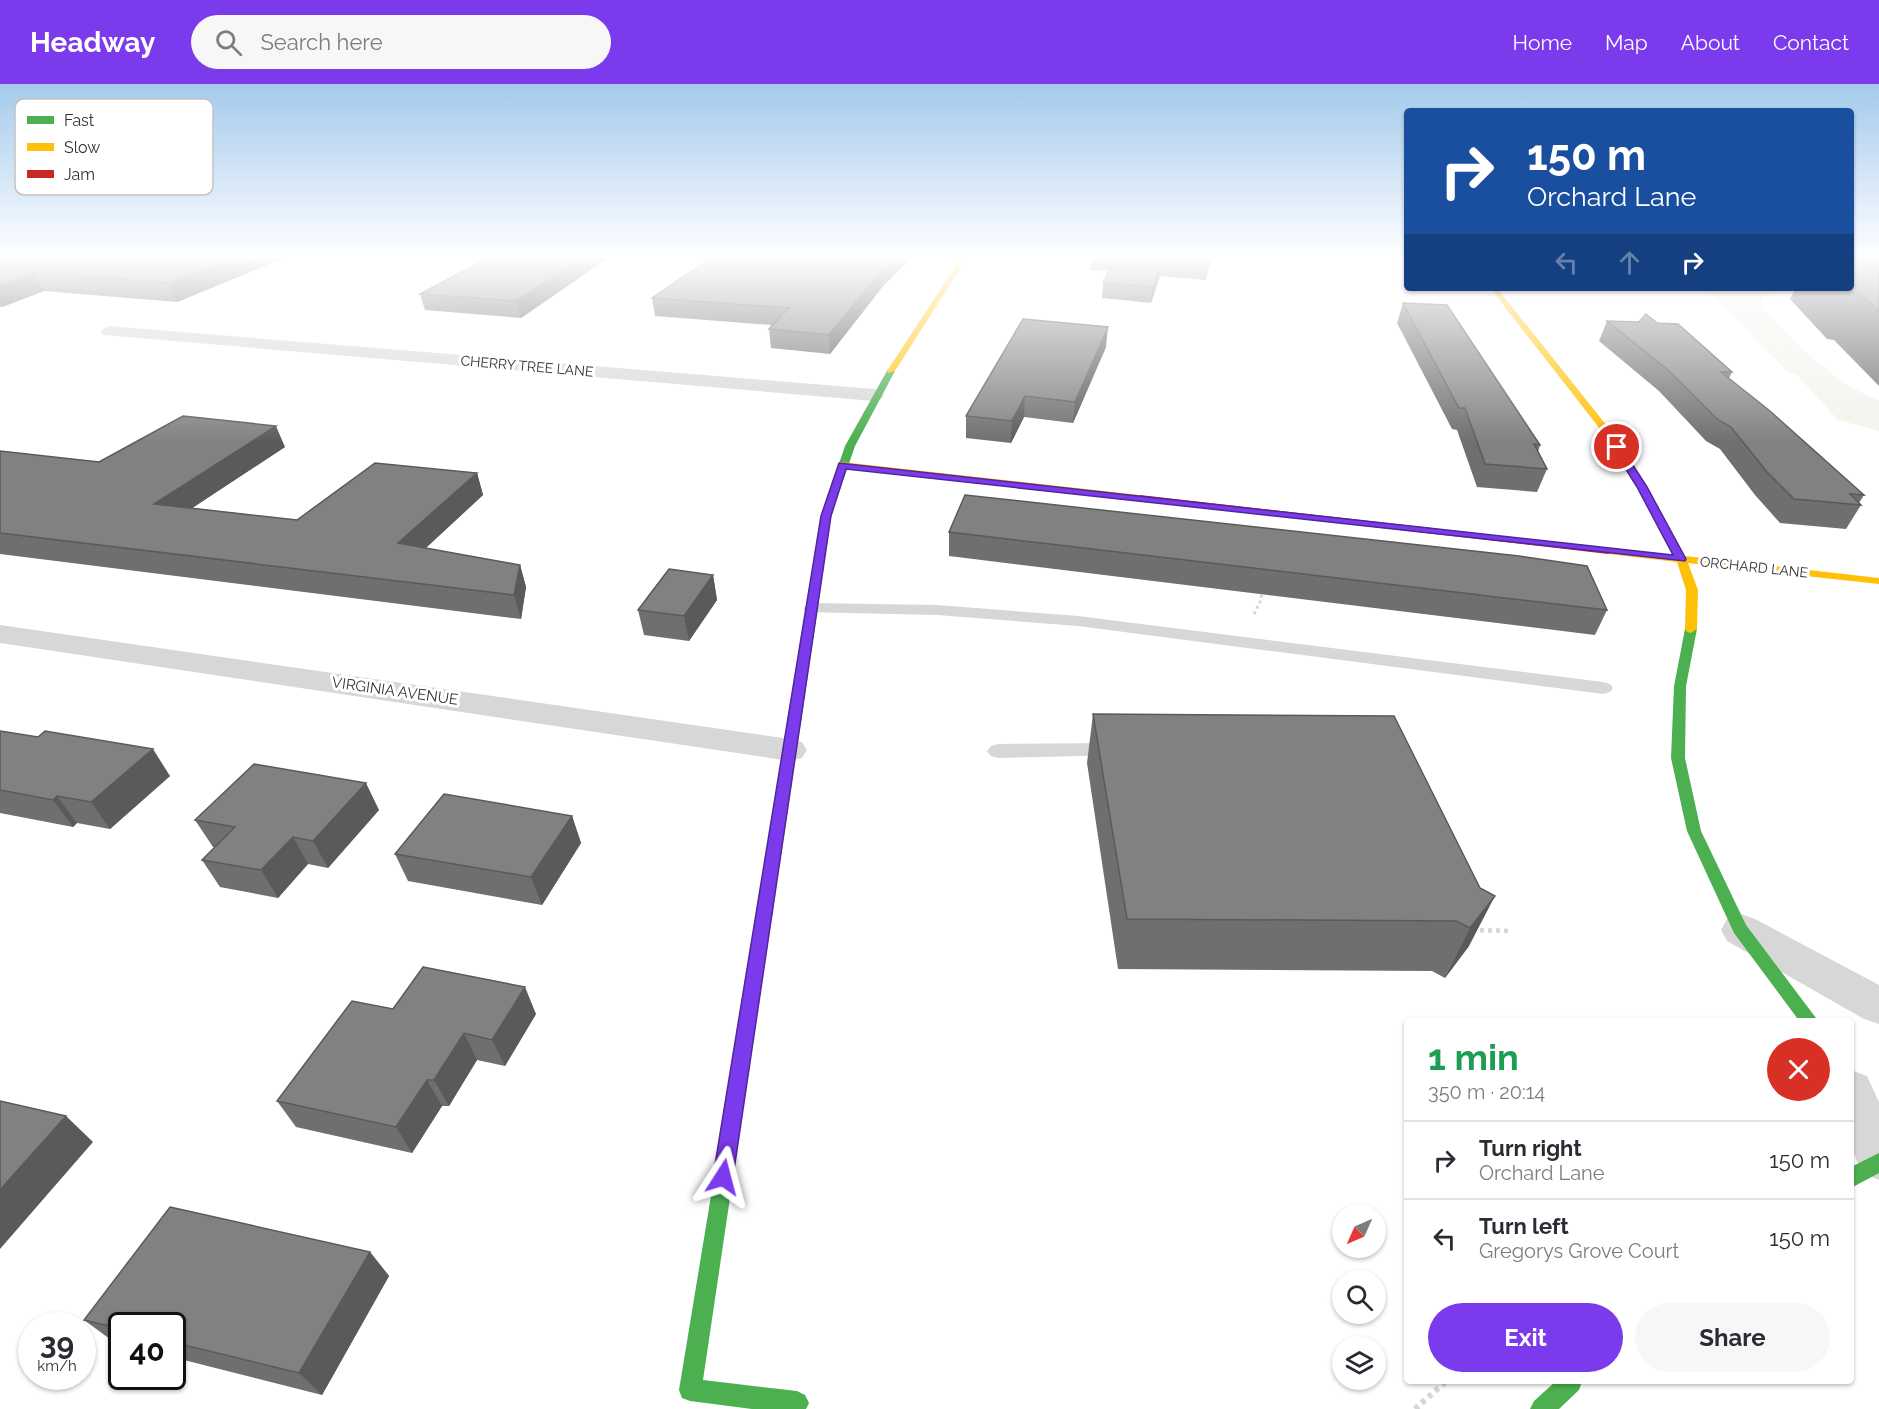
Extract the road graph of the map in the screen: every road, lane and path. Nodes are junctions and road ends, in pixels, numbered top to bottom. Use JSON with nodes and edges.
{"nodes":[{"id":1,"x":923,"y":320,"type":"edge"},
{"id":2,"x":1518,"y":320,"type":"edge"},
{"id":3,"x":109,"y":331,"type":"dead end"},
{"id":4,"x":874,"y":395,"type":"junction"},
{"id":5,"x":842,"y":465,"type":"junction"},
{"id":6,"x":1681,"y":559,"type":"junction"},
{"id":7,"x":1879,"y":581,"type":"edge"},
{"id":8,"x":1260,"y":582,"type":"edge"},
{"id":9,"x":812,"y":608,"type":"junction"},
{"id":10,"x":1251,"y":620,"type":"dead end"},
{"id":11,"x":0,"y":634,"type":"edge"},
{"id":12,"x":1603,"y":688,"type":"dead end"},
{"id":13,"x":1141,"y":749,"type":"edge"},
{"id":14,"x":790,"y":750,"type":"junction"},
{"id":15,"x":998,"y":751,"type":"dead end"},
{"id":16,"x":1740,"y":929,"type":"junction"},
{"id":17,"x":1470,"y":930,"type":"edge"},
{"id":18,"x":1512,"y":931,"type":"dead end"},
{"id":19,"x":1879,"y":1006,"type":"edge"},
{"id":20,"x":1807,"y":1018,"type":"edge"},
{"id":21,"x":1854,"y":1098,"type":"edge"},
{"id":22,"x":1879,"y":1160,"type":"edge"},
{"id":23,"x":1854,"y":1176,"type":"edge"},
{"id":24,"x":1443,"y":1384,"type":"edge"},
{"id":25,"x":1569,"y":1384,"type":"edge"},
{"id":26,"x":797,"y":1403,"type":"dead end"},
{"id":27,"x":1415,"y":1409,"type":"edge"},
{"id":28,"x":1542,"y":1409,"type":"edge"}],
"edges":[{"from":1,"to":4,"type":"street"},
{"from":2,"to":6,"type":"street"},
{"from":3,"to":4,"type":"street","name":"CHERRY TREE LANE"},
{"from":4,"to":5,"type":"street"},
{"from":5,"to":6,"type":"street","name":"ORCHARD LANE"},
{"from":5,"to":9,"type":"street"},
{"from":6,"to":7,"type":"street","name":"ORCHARD LANE"},
{"from":6,"to":16,"type":"street"},
{"from":8,"to":10,"type":"path"},
{"from":9,"to":12,"type":"lane"},
{"from":9,"to":14,"type":"street"},
{"from":11,"to":14,"type":"street","name":"VIRGINIA AVENUE"},
{"from":13,"to":15,"type":"lane"},
{"from":14,"to":26,"type":"street"},
{"from":16,"to":19,"type":"street"},
{"from":16,"to":20,"type":"street"},
{"from":17,"to":18,"type":"path"},
{"from":21,"to":22,"type":"street"},
{"from":22,"to":23,"type":"street"},
{"from":24,"to":27,"type":"path"},
{"from":25,"to":28,"type":"street"}]}
